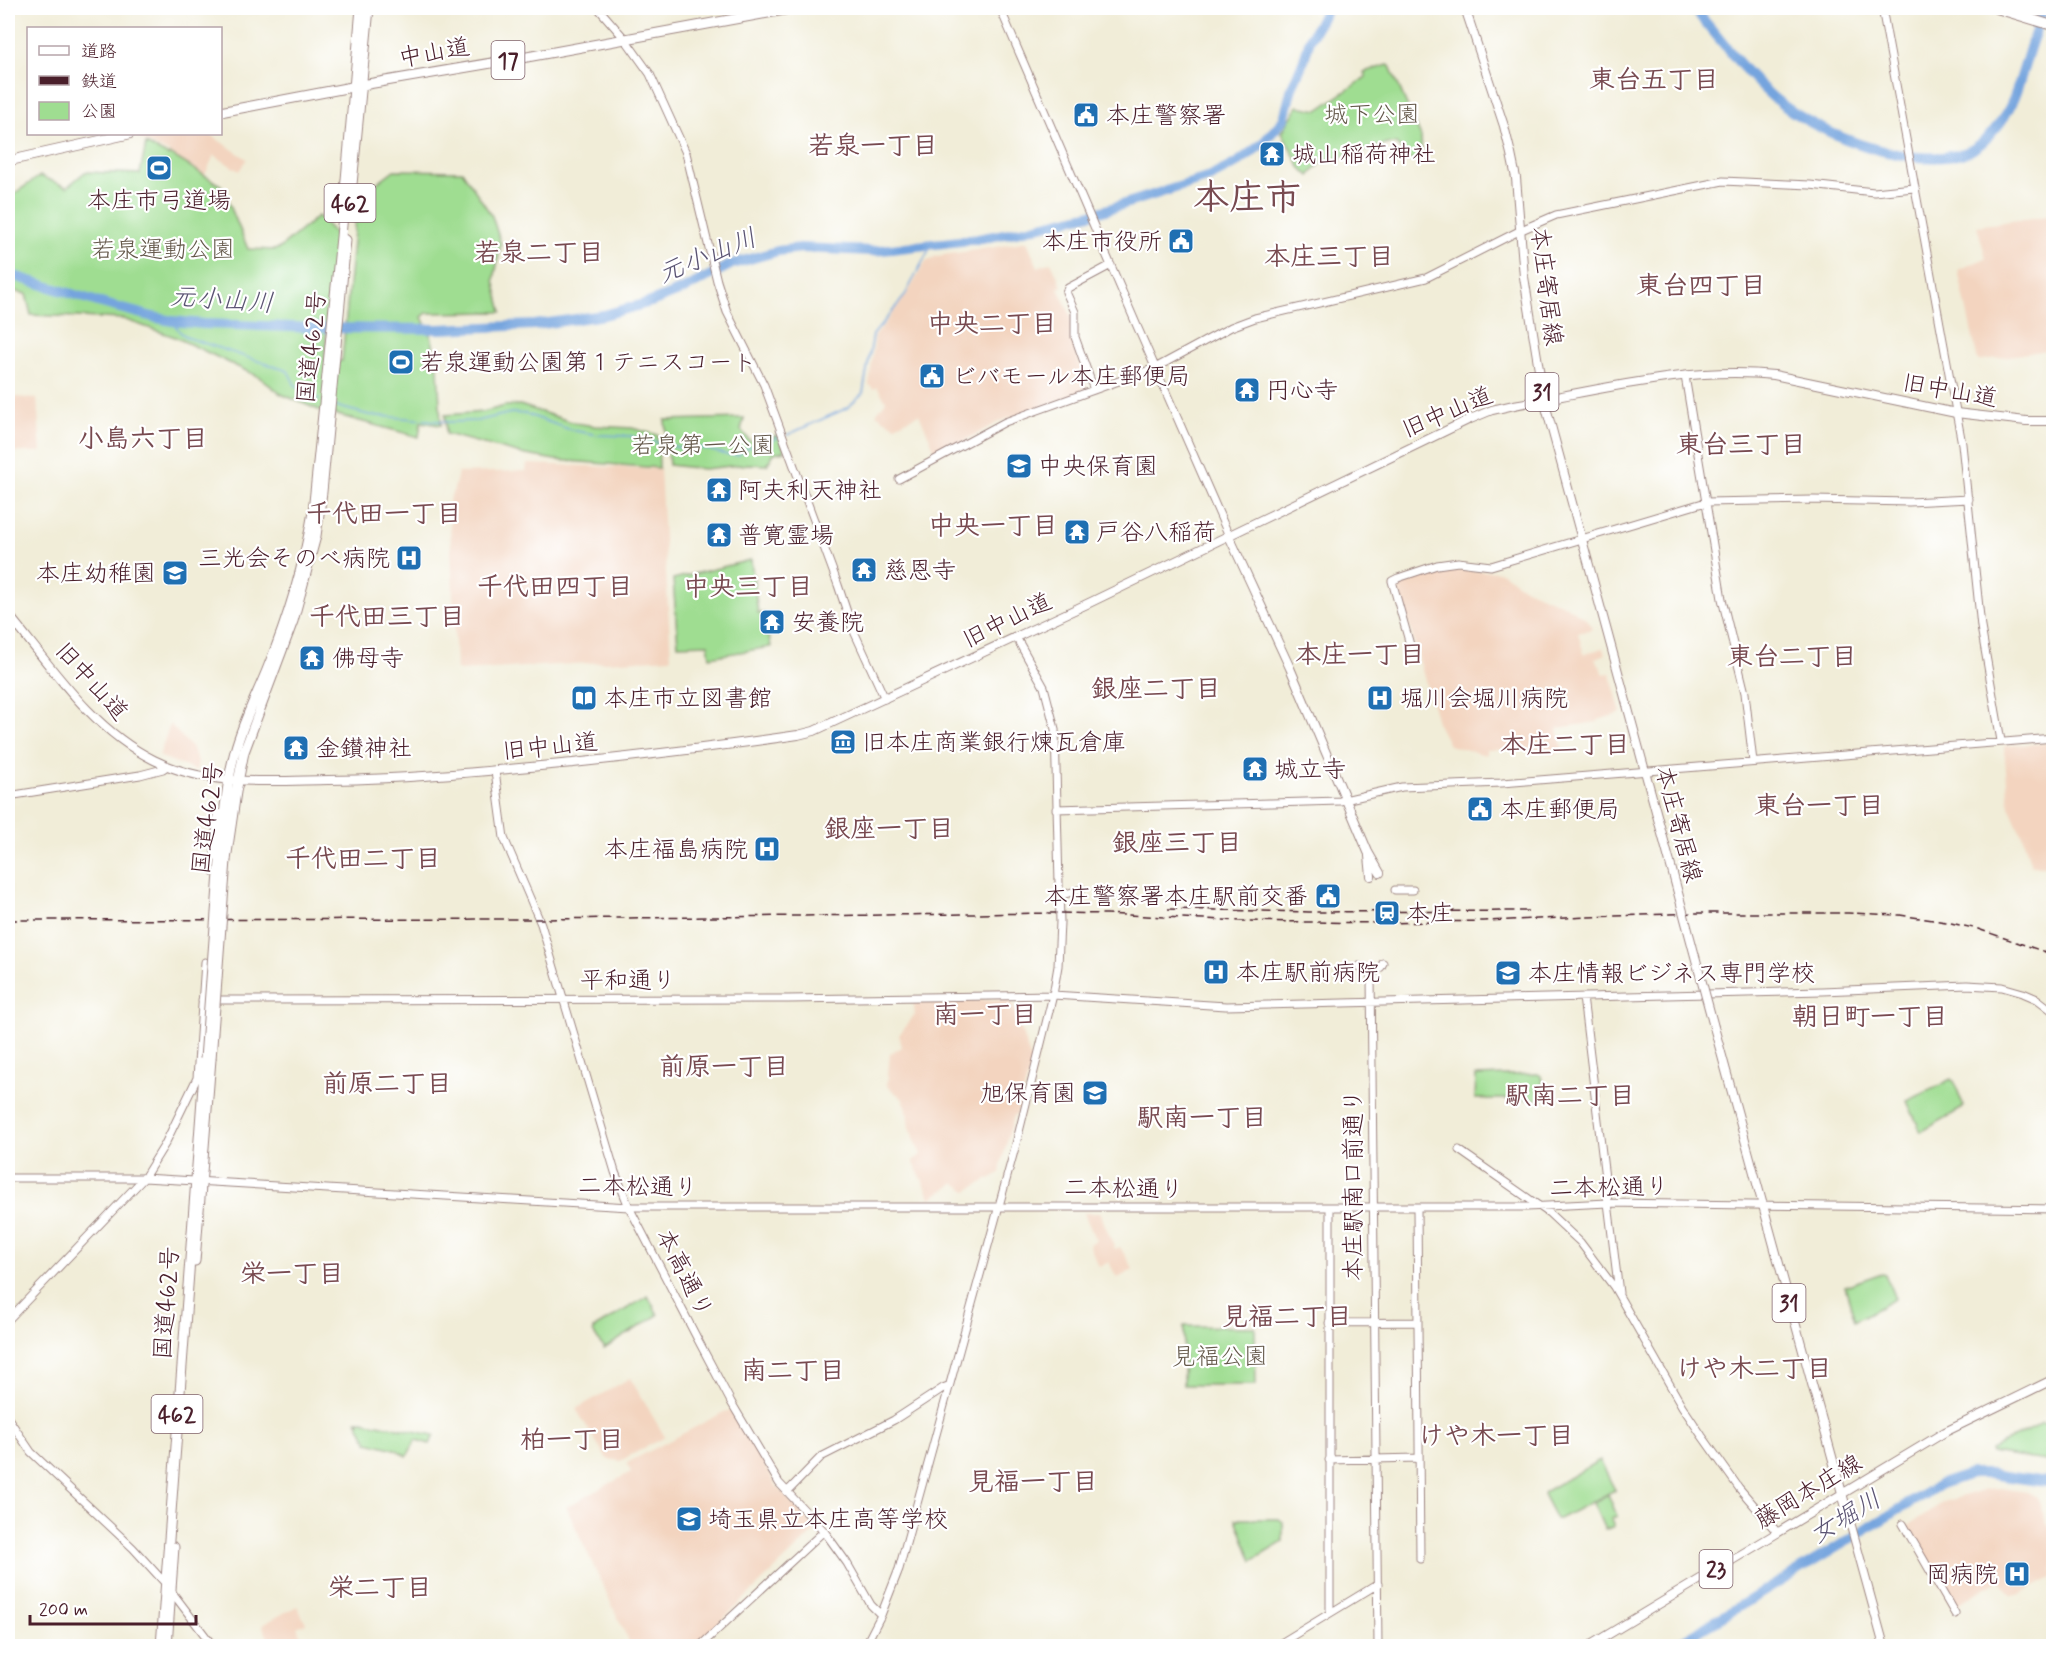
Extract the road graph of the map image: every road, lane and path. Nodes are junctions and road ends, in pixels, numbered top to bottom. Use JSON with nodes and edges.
{"nodes":[{"id":1,"x":361,"y":8,"type":"edge"},
{"id":2,"x":369,"y":8,"type":"edge"},
{"id":3,"x":598,"y":8,"type":"edge"},
{"id":4,"x":795,"y":8,"type":"edge"},
{"id":5,"x":1000,"y":8,"type":"edge"},
{"id":6,"x":1465,"y":8,"type":"edge"},
{"id":7,"x":1882,"y":8,"type":"edge"},
{"id":8,"x":1995,"y":8,"type":"edge"},
{"id":9,"x":2050,"y":25,"type":"edge"},
{"id":10,"x":625,"y":39,"type":"junction"},
{"id":11,"x":358,"y":86,"type":"junction"},
{"id":12,"x":222,"y":112,"type":"edge"},
{"id":13,"x":125,"y":135,"type":"edge"},
{"id":14,"x":8,"y":161,"type":"edge"},
{"id":15,"x":1914,"y":188,"type":"junction"},
{"id":16,"x":1519,"y":231,"type":"junction"},
{"id":17,"x":1111,"y":265,"type":"junction"},
{"id":18,"x":1155,"y":368,"type":"junction"},
{"id":19,"x":1685,"y":376,"type":"junction"},
{"id":20,"x":1094,"y":390,"type":"junction"},
{"id":21,"x":1544,"y":400,"type":"junction"},
{"id":22,"x":1956,"y":413,"type":"junction"},
{"id":23,"x":2054,"y":421,"type":"edge"},
{"id":24,"x":899,"y":479,"type":"dead end"},
{"id":25,"x":1969,"y":499,"type":"junction"},
{"id":26,"x":1706,"y":502,"type":"junction"},
{"id":27,"x":1229,"y":536,"type":"junction"},
{"id":28,"x":1581,"y":539,"type":"junction"},
{"id":29,"x":8,"y":614,"type":"edge"},
{"id":30,"x":1016,"y":637,"type":"junction"},
{"id":31,"x":1414,"y":659,"type":"dead end"},
{"id":32,"x":885,"y":699,"type":"junction"},
{"id":33,"x":2054,"y":738,"type":"edge"},
{"id":34,"x":2001,"y":741,"type":"junction"},
{"id":35,"x":1753,"y":762,"type":"junction"},
{"id":36,"x":167,"y":766,"type":"junction"},
{"id":37,"x":495,"y":771,"type":"junction"},
{"id":38,"x":1645,"y":772,"type":"junction"},
{"id":39,"x":233,"y":781,"type":"junction"},
{"id":40,"x":8,"y":796,"type":"edge"},
{"id":41,"x":1347,"y":800,"type":"junction"},
{"id":42,"x":1056,"y":809,"type":"junction"},
{"id":43,"x":217,"y":813,"type":"dead end"},
{"id":44,"x":214,"y":872,"type":"dead end"},
{"id":45,"x":1375,"y":875,"type":"dead end"},
{"id":46,"x":1059,"y":886,"type":"junction"},
{"id":47,"x":1395,"y":890,"type":"dead end"},
{"id":48,"x":1413,"y":890,"type":"dead end"},
{"id":49,"x":1059,"y":896,"type":"junction"},
{"id":50,"x":205,"y":962,"type":"dead end"},
{"id":51,"x":1383,"y":963,"type":"dead end"},
{"id":52,"x":1359,"y":966,"type":"dead end"},
{"id":53,"x":1371,"y":975,"type":"junction"},
{"id":54,"x":1053,"y":995,"type":"junction"},
{"id":55,"x":1583,"y":998,"type":"junction"},
{"id":56,"x":564,"y":999,"type":"junction"},
{"id":57,"x":202,"y":1000,"type":"junction"},
{"id":58,"x":1371,"y":1002,"type":"junction"},
{"id":59,"x":2054,"y":1012,"type":"edge"},
{"id":60,"x":1459,"y":1150,"type":"dead end"},
{"id":61,"x":144,"y":1178,"type":"junction"},
{"id":62,"x":8,"y":1179,"type":"edge"},
{"id":63,"x":199,"y":1181,"type":"junction"},
{"id":64,"x":1608,"y":1203,"type":"junction"},
{"id":65,"x":999,"y":1205,"type":"junction"},
{"id":66,"x":1762,"y":1205,"type":"junction"},
{"id":67,"x":629,"y":1206,"type":"junction"},
{"id":68,"x":1539,"y":1207,"type":"junction"},
{"id":69,"x":1330,"y":1208,"type":"junction"},
{"id":70,"x":1374,"y":1208,"type":"junction"},
{"id":71,"x":1417,"y":1208,"type":"junction"},
{"id":72,"x":2054,"y":1209,"type":"edge"},
{"id":73,"x":1619,"y":1296,"type":"junction"},
{"id":74,"x":8,"y":1320,"type":"edge"},
{"id":75,"x":1417,"y":1322,"type":"junction"},
{"id":76,"x":1329,"y":1323,"type":"junction"},
{"id":77,"x":1373,"y":1323,"type":"junction"},
{"id":78,"x":2054,"y":1380,"type":"edge"},
{"id":79,"x":948,"y":1386,"type":"junction"},
{"id":80,"x":8,"y":1418,"type":"edge"},
{"id":81,"x":1419,"y":1458,"type":"junction"},
{"id":82,"x":1329,"y":1460,"type":"junction"},
{"id":83,"x":1377,"y":1460,"type":"junction"},
{"id":84,"x":787,"y":1492,"type":"junction"},
{"id":85,"x":1841,"y":1494,"type":"junction"},
{"id":86,"x":1903,"y":1524,"type":"dead end"},
{"id":87,"x":824,"y":1531,"type":"junction"},
{"id":88,"x":1778,"y":1532,"type":"junction"},
{"id":89,"x":1420,"y":1559,"type":"dead end"},
{"id":90,"x":1378,"y":1584,"type":"junction"},
{"id":91,"x":168,"y":1587,"type":"junction"},
{"id":92,"x":1330,"y":1613,"type":"junction"},
{"id":93,"x":1955,"y":1614,"type":"dead end"},
{"id":94,"x":881,"y":1616,"type":"junction"},
{"id":95,"x":700,"y":1646,"type":"edge"},
{"id":96,"x":1591,"y":1646,"type":"edge"},
{"id":97,"x":161,"y":1647,"type":"edge"},
{"id":98,"x":167,"y":1647,"type":"edge"},
{"id":99,"x":213,"y":1647,"type":"edge"},
{"id":100,"x":865,"y":1647,"type":"edge"},
{"id":101,"x":1276,"y":1647,"type":"edge"},
{"id":102,"x":1378,"y":1647,"type":"edge"},
{"id":103,"x":1884,"y":1647,"type":"edge"}],
"edges":[{"from":1,"to":11,"type":"highway","name":"国道462号","number":"462"},
{"from":2,"to":11,"type":"highway","name":"国道462号","number":"462"},
{"from":3,"to":10,"type":"street"},
{"from":4,"to":10,"type":"highway","name":"中山道","number":"17"},
{"from":5,"to":17,"type":"street"},
{"from":6,"to":16,"type":"main road","name":"本庄寄居線","number":"31"},
{"from":7,"to":15,"type":"street"},
{"from":8,"to":9,"type":"highway"},
{"from":10,"to":11,"type":"highway","name":"中山道","number":"17"},
{"from":10,"to":32,"type":"street"},
{"from":11,"to":12,"type":"highway","name":"中山道","number":"17"},
{"from":11,"to":39,"type":"highway","name":"国道462号","number":"462"},
{"from":13,"to":14,"type":"highway"},
{"from":15,"to":16,"type":"street"},
{"from":15,"to":22,"type":"street"},
{"from":16,"to":18,"type":"street"},
{"from":16,"to":21,"type":"main road","name":"本庄寄居線","number":"31"},
{"from":17,"to":18,"type":"street"},
{"from":17,"to":20,"type":"street"},
{"from":18,"to":20,"type":"street"},
{"from":18,"to":27,"type":"street"},
{"from":19,"to":21,"type":"main road","name":"旧中山道"},
{"from":19,"to":22,"type":"main road","name":"旧中山道"},
{"from":19,"to":26,"type":"street"},
{"from":20,"to":24,"type":"street"},
{"from":21,"to":27,"type":"main road","name":"旧中山道"},
{"from":21,"to":28,"type":"main road","name":"本庄寄居線","number":"31"},
{"from":22,"to":23,"type":"main road","name":"旧中山道"},
{"from":22,"to":25,"type":"street"},
{"from":25,"to":26,"type":"street"},
{"from":25,"to":34,"type":"street"},
{"from":26,"to":28,"type":"street"},
{"from":26,"to":35,"type":"street"},
{"from":27,"to":30,"type":"main road","name":"旧中山道"},
{"from":27,"to":41,"type":"main road"},
{"from":28,"to":31,"type":"street"},
{"from":28,"to":38,"type":"main road","name":"本庄寄居線","number":"31"},
{"from":29,"to":36,"type":"main road","name":"旧中山道"},
{"from":30,"to":32,"type":"main road","name":"旧中山道"},
{"from":30,"to":42,"type":"street"},
{"from":32,"to":37,"type":"main road","name":"旧中山道"},
{"from":33,"to":34,"type":"street"},
{"from":34,"to":35,"type":"street"},
{"from":35,"to":38,"type":"street"},
{"from":36,"to":39,"type":"main road","name":"旧中山道"},
{"from":36,"to":40,"type":"street"},
{"from":37,"to":39,"type":"main road","name":"旧中山道"},
{"from":37,"to":56,"type":"street","name":"本高通り"},
{"from":38,"to":41,"type":"street"},
{"from":38,"to":66,"type":"main road","name":"本庄寄居線","number":"31","bridge":true},
{"from":39,"to":63,"type":"highway","name":"国道462号","number":"462","bridge":true},
{"from":41,"to":42,"type":"street"},
{"from":41,"to":45,"type":"main road"},
{"from":42,"to":46,"type":"street"},
{"from":43,"to":44,"type":"street"},
{"from":46,"to":49,"type":"street"},
{"from":46,"to":49,"type":"street"},
{"from":47,"to":48,"type":"street"},
{"from":49,"to":54,"type":"street"},
{"from":50,"to":57,"type":"street"},
{"from":51,"to":53,"type":"street"},
{"from":52,"to":53,"type":"street"},
{"from":53,"to":58,"type":"street","name":"本庄駅南口前通り"},
{"from":54,"to":56,"type":"street","name":"平和通り"},
{"from":54,"to":58,"type":"street","name":"平和通り"},
{"from":54,"to":65,"type":"street"},
{"from":55,"to":58,"type":"street","name":"平和通り"},
{"from":55,"to":59,"type":"street","name":"平和通り"},
{"from":55,"to":64,"type":"street"},
{"from":56,"to":57,"type":"street","name":"平和通り"},
{"from":56,"to":67,"type":"street","name":"本高通り"},
{"from":57,"to":61,"type":"street"},
{"from":58,"to":70,"type":"street","name":"本庄駅南口前通り"},
{"from":60,"to":68,"type":"street"},
{"from":61,"to":62,"type":"street","name":"二本松通り"},
{"from":61,"to":63,"type":"street","name":"二本松通り"},
{"from":61,"to":74,"type":"street"},
{"from":63,"to":67,"type":"street","name":"二本松通り"},
{"from":63,"to":91,"type":"highway","name":"国道462号","number":"462"},
{"from":64,"to":66,"type":"street","name":"二本松通り"},
{"from":64,"to":68,"type":"street","name":"二本松通り"},
{"from":64,"to":73,"type":"street"},
{"from":65,"to":67,"type":"street","name":"二本松通り"},
{"from":65,"to":69,"type":"street","name":"二本松通り"},
{"from":65,"to":79,"type":"street"},
{"from":66,"to":72,"type":"street","name":"二本松通り"},
{"from":66,"to":85,"type":"main road","name":"本庄寄居線","number":"31"},
{"from":67,"to":84,"type":"street","name":"本高通り"},
{"from":68,"to":71,"type":"street","name":"二本松通り"},
{"from":68,"to":73,"type":"street"},
{"from":69,"to":70,"type":"street","name":"二本松通り"},
{"from":69,"to":76,"type":"street"},
{"from":70,"to":71,"type":"street","name":"二本松通り"},
{"from":70,"to":77,"type":"street","name":"本庄駅南口前通り"},
{"from":71,"to":75,"type":"street"},
{"from":73,"to":88,"type":"street"},
{"from":75,"to":77,"type":"street"},
{"from":75,"to":81,"type":"street"},
{"from":76,"to":77,"type":"street"},
{"from":76,"to":82,"type":"street"},
{"from":77,"to":83,"type":"street","name":"本庄駅南口前通り"},
{"from":78,"to":85,"type":"main road","name":"藤岡本庄線","number":"23"},
{"from":79,"to":84,"type":"street"},
{"from":79,"to":94,"type":"street"},
{"from":80,"to":91,"type":"street"},
{"from":81,"to":83,"type":"street"},
{"from":81,"to":89,"type":"street"},
{"from":82,"to":83,"type":"street"},
{"from":82,"to":92,"type":"street"},
{"from":83,"to":90,"type":"street","name":"本庄駅南口前通り"},
{"from":84,"to":87,"type":"street","name":"本高通り"},
{"from":85,"to":88,"type":"main road","name":"藤岡本庄線","number":"23"},
{"from":85,"to":103,"type":"main road","name":"本庄寄居線","number":"31"},
{"from":86,"to":93,"type":"street"},
{"from":87,"to":94,"type":"street","name":"本高通り"},
{"from":87,"to":95,"type":"street"},
{"from":88,"to":96,"type":"main road","name":"藤岡本庄線","number":"23"},
{"from":90,"to":92,"type":"street"},
{"from":90,"to":102,"type":"street","name":"本庄駅南口前通り"},
{"from":91,"to":97,"type":"highway","name":"国道462号","number":"462"},
{"from":91,"to":98,"type":"highway","name":"国道462号","number":"462"},
{"from":91,"to":99,"type":"street"},
{"from":92,"to":101,"type":"street"},
{"from":94,"to":100,"type":"street"}]}
